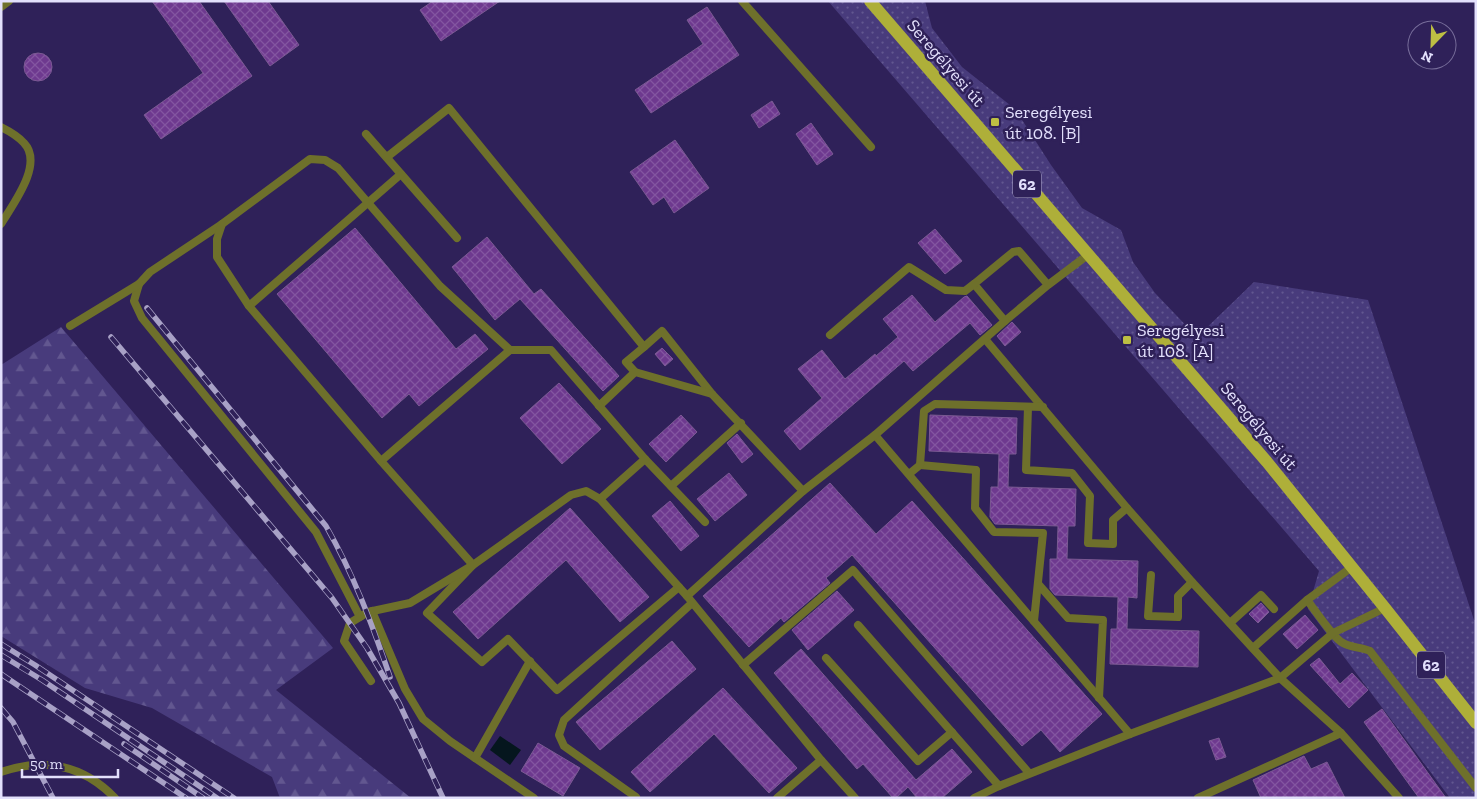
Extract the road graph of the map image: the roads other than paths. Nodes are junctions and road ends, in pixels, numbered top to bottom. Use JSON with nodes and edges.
{"nodes":[{"id":1,"x":9,"y":1,"type":"edge"},
{"id":2,"x":742,"y":1,"type":"edge"},
{"id":3,"x":870,"y":1,"type":"edge"},
{"id":4,"x":1,"y":7,"type":"edge"},
{"id":5,"x":1,"y":127,"type":"edge"},
{"id":6,"x":366,"y":134,"type":"dead end"},
{"id":7,"x":871,"y":147,"type":"dead end"},
{"id":8,"x":387,"y":157,"type":"junction"},
{"id":9,"x":402,"y":174,"type":"junction"},
{"id":10,"x":369,"y":204,"type":"junction"},
{"id":11,"x":1,"y":224,"type":"edge"},
{"id":12,"x":222,"y":224,"type":"junction"},
{"id":13,"x":457,"y":238,"type":"dead end"},
{"id":14,"x":1089,"y":254,"type":"junction"},
{"id":15,"x":139,"y":284,"type":"junction"},
{"id":16,"x":974,"y":284,"type":"junction"},
{"id":17,"x":1048,"y":285,"type":"junction"},
{"id":18,"x":249,"y":306,"type":"junction"},
{"id":19,"x":1005,"y":321,"type":"junction"},
{"id":20,"x":70,"y":326,"type":"dead end"},
{"id":21,"x":830,"y":335,"type":"dead end"},
{"id":22,"x":985,"y":339,"type":"junction"},
{"id":23,"x":644,"y":348,"type":"junction"},
{"id":24,"x":510,"y":350,"type":"junction"},
{"id":25,"x":635,"y":372,"type":"junction"},
{"id":26,"x":712,"y":394,"type":"junction"},
{"id":27,"x":599,"y":406,"type":"junction"},
{"id":28,"x":1028,"y":407,"type":"junction"},
{"id":29,"x":1043,"y":407,"type":"junction"},
{"id":30,"x":741,"y":423,"type":"junction"},
{"id":31,"x":875,"y":435,"type":"junction"},
{"id":32,"x":645,"y":459,"type":"junction"},
{"id":33,"x":381,"y":461,"type":"junction"},
{"id":34,"x":920,"y":465,"type":"junction"},
{"id":35,"x":909,"y":474,"type":"junction"},
{"id":36,"x":670,"y":486,"type":"junction"},
{"id":37,"x":803,"y":491,"type":"junction"},
{"id":38,"x":600,"y":499,"type":"junction"},
{"id":39,"x":1127,"y":508,"type":"junction"},
{"id":40,"x":705,"y":522,"type":"dead end"},
{"id":41,"x":473,"y":565,"type":"junction"},
{"id":42,"x":1352,"y":566,"type":"junction"},
{"id":43,"x":1150,"y":575,"type":"dead end"},
{"id":44,"x":1192,"y":582,"type":"junction"},
{"id":45,"x":1039,"y":586,"type":"junction"},
{"id":46,"x":679,"y":587,"type":"junction"},
{"id":47,"x":689,"y":599,"type":"junction"},
{"id":48,"x":1307,"y":600,"type":"junction"},
{"id":49,"x":1385,"y":608,"type":"junction"},
{"id":50,"x":1274,"y":609,"type":"dead end"},
{"id":51,"x":372,"y":611,"type":"junction"},
{"id":52,"x":360,"y":617,"type":"junction"},
{"id":53,"x":1034,"y":621,"type":"junction"},
{"id":54,"x":1230,"y":623,"type":"junction"},
{"id":55,"x":858,"y":625,"type":"dead end"},
{"id":56,"x":1333,"y":634,"type":"junction"},
{"id":57,"x":1253,"y":648,"type":"junction"},
{"id":58,"x":826,"y":658,"type":"dead end"},
{"id":59,"x":530,"y":661,"type":"junction"},
{"id":60,"x":743,"y":665,"type":"junction"},
{"id":61,"x":1280,"y":678,"type":"junction"},
{"id":62,"x":371,"y":681,"type":"dead end"},
{"id":63,"x":1099,"y":698,"type":"junction"},
{"id":64,"x":1476,"y":723,"type":"edge"},
{"id":65,"x":952,"y":732,"type":"junction"},
{"id":66,"x":1341,"y":733,"type":"junction"},
{"id":67,"x":1130,"y":734,"type":"junction"},
{"id":68,"x":475,"y":758,"type":"junction"},
{"id":69,"x":820,"y":760,"type":"junction"},
{"id":70,"x":1,"y":772,"type":"edge"},
{"id":71,"x":1029,"y":774,"type":"junction"},
{"id":72,"x":999,"y":786,"type":"junction"},
{"id":73,"x":1476,"y":788,"type":"edge"},
{"id":74,"x":636,"y":797,"type":"edge"},
{"id":75,"x":115,"y":798,"type":"edge"},
{"id":76,"x":534,"y":798,"type":"edge"},
{"id":77,"x":778,"y":798,"type":"edge"},
{"id":78,"x":855,"y":798,"type":"edge"},
{"id":79,"x":974,"y":798,"type":"edge"},
{"id":80,"x":1198,"y":798,"type":"edge"},
{"id":81,"x":1399,"y":798,"type":"edge"}],
"edges":[{"from":1,"to":4,"type":"lane"},
{"from":2,"to":7,"type":"lane"},
{"from":3,"to":14,"type":"main road","name":"Seregélyesi út","number":"62"},
{"from":5,"to":11,"type":"lane"},
{"from":6,"to":8,"type":"lane"},
{"from":8,"to":9,"type":"lane"},
{"from":8,"to":23,"type":"lane"},
{"from":9,"to":10,"type":"lane"},
{"from":9,"to":13,"type":"lane"},
{"from":10,"to":12,"type":"lane"},
{"from":10,"to":18,"type":"lane"},
{"from":10,"to":24,"type":"lane"},
{"from":12,"to":15,"type":"lane"},
{"from":12,"to":18,"type":"lane"},
{"from":14,"to":17,"type":"lane"},
{"from":14,"to":42,"type":"main road","name":"Seregélyesi út","number":"62"},
{"from":15,"to":20,"type":"lane"},
{"from":15,"to":52,"type":"lane"},
{"from":16,"to":17,"type":"lane"},
{"from":16,"to":19,"type":"lane"},
{"from":16,"to":21,"type":"lane"},
{"from":17,"to":19,"type":"lane"},
{"from":18,"to":33,"type":"lane"},
{"from":19,"to":22,"type":"lane"},
{"from":22,"to":29,"type":"lane"},
{"from":22,"to":31,"type":"lane"},
{"from":23,"to":25,"type":"lane"},
{"from":23,"to":26,"type":"lane"},
{"from":24,"to":27,"type":"lane"},
{"from":24,"to":33,"type":"lane"},
{"from":25,"to":26,"type":"lane"},
{"from":25,"to":27,"type":"lane"},
{"from":26,"to":30,"type":"lane"},
{"from":27,"to":32,"type":"lane"},
{"from":28,"to":29,"type":"lane"},
{"from":28,"to":34,"type":"lane"},
{"from":28,"to":39,"type":"lane"},
{"from":29,"to":39,"type":"lane"},
{"from":30,"to":36,"type":"lane"},
{"from":30,"to":37,"type":"lane"},
{"from":31,"to":35,"type":"lane"},
{"from":31,"to":37,"type":"lane"},
{"from":32,"to":36,"type":"lane"},
{"from":32,"to":38,"type":"lane"},
{"from":33,"to":41,"type":"lane"},
{"from":34,"to":35,"type":"lane"},
{"from":34,"to":45,"type":"lane"},
{"from":35,"to":53,"type":"lane"},
{"from":36,"to":40,"type":"lane"},
{"from":37,"to":47,"type":"lane"},
{"from":38,"to":41,"type":"lane"},
{"from":38,"to":46,"type":"lane"},
{"from":39,"to":44,"type":"lane"},
{"from":41,"to":51,"type":"lane"},
{"from":41,"to":59,"type":"lane"},
{"from":42,"to":48,"type":"lane"},
{"from":42,"to":49,"type":"main road","name":"Seregélyesi út","number":"62"},
{"from":43,"to":44,"type":"lane"},
{"from":44,"to":54,"type":"lane"},
{"from":45,"to":53,"type":"lane"},
{"from":45,"to":63,"type":"lane"},
{"from":46,"to":47,"type":"lane"},
{"from":46,"to":59,"type":"lane"},
{"from":47,"to":60,"type":"lane"},
{"from":47,"to":74,"type":"lane"},
{"from":48,"to":56,"type":"lane"},
{"from":48,"to":57,"type":"lane"},
{"from":49,"to":56,"type":"lane"},
{"from":49,"to":64,"type":"main road","name":"Seregélyesi út","number":"62"},
{"from":50,"to":54,"type":"lane"},
{"from":51,"to":52,"type":"lane"},
{"from":51,"to":68,"type":"lane"},
{"from":52,"to":62,"type":"lane"},
{"from":53,"to":63,"type":"lane"},
{"from":54,"to":57,"type":"lane"},
{"from":55,"to":65,"type":"lane"},
{"from":56,"to":61,"type":"lane"},
{"from":56,"to":73,"type":"lane"},
{"from":57,"to":61,"type":"lane"},
{"from":58,"to":65,"type":"lane"},
{"from":59,"to":68,"type":"lane"},
{"from":60,"to":69,"type":"lane"},
{"from":60,"to":71,"type":"lane"},
{"from":61,"to":66,"type":"lane"},
{"from":61,"to":67,"type":"lane"},
{"from":63,"to":67,"type":"lane"},
{"from":65,"to":72,"type":"lane"},
{"from":66,"to":80,"type":"lane"},
{"from":66,"to":81,"type":"lane"},
{"from":67,"to":71,"type":"lane"},
{"from":68,"to":76,"type":"lane"},
{"from":69,"to":77,"type":"lane"},
{"from":69,"to":78,"type":"lane"},
{"from":70,"to":75,"type":"lane"},
{"from":71,"to":72,"type":"lane"},
{"from":72,"to":79,"type":"lane"}]}
